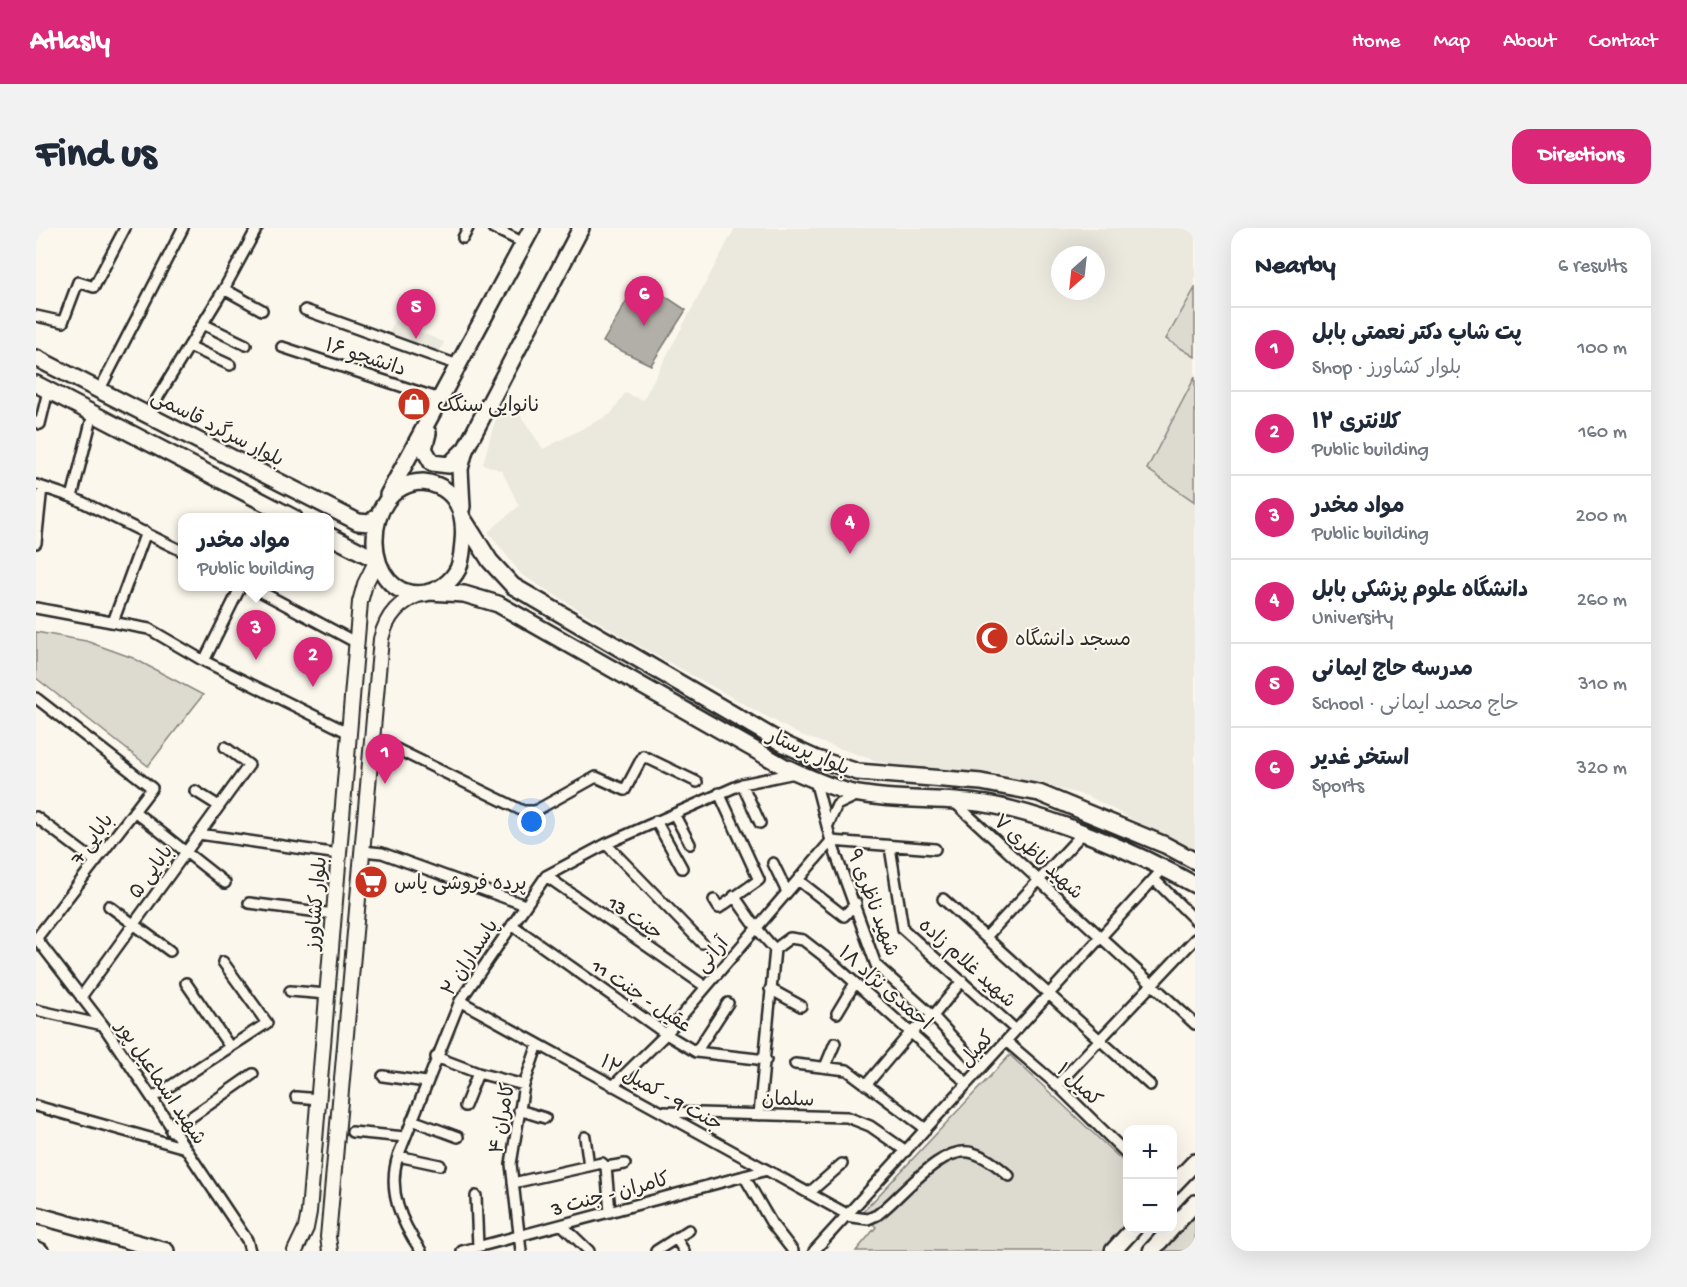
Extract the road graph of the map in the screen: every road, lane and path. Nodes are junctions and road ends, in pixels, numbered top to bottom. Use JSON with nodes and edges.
{"nodes":[{"id":1,"x":125,"y":228,"type":"edge"},
{"id":2,"x":183,"y":228,"type":"edge"},
{"id":3,"x":257,"y":228,"type":"edge"},
{"id":4,"x":468,"y":228,"type":"edge"},
{"id":5,"x":493,"y":228,"type":"edge"},
{"id":6,"x":532,"y":228,"type":"edge"},
{"id":7,"x":581,"y":228,"type":"edge"},
{"id":8,"x":463,"y":238,"type":"dead end"},
{"id":9,"x":524,"y":243,"type":"junction"},
{"id":10,"x":224,"y":290,"type":"junction"},
{"id":11,"x":262,"y":310,"type":"dead end"},
{"id":12,"x":305,"y":310,"type":"dead end"},
{"id":13,"x":36,"y":316,"type":"edge"},
{"id":14,"x":203,"y":324,"type":"junction"},
{"id":15,"x":246,"y":345,"type":"dead end"},
{"id":16,"x":189,"y":346,"type":"junction"},
{"id":17,"x":282,"y":347,"type":"dead end"},
{"id":18,"x":36,"y":358,"type":"edge"},
{"id":19,"x":230,"y":365,"type":"dead end"},
{"id":20,"x":458,"y":365,"type":"junction"},
{"id":21,"x":42,"y":387,"type":"edge"},
{"id":22,"x":99,"y":391,"type":"junction"},
{"id":23,"x":440,"y":399,"type":"junction"},
{"id":24,"x":93,"y":414,"type":"junction"},
{"id":25,"x":147,"y":415,"type":"junction"},
{"id":26,"x":36,"y":422,"type":"edge"},
{"id":27,"x":469,"y":442,"type":"junction"},
{"id":28,"x":39,"y":486,"type":"edge"},
{"id":29,"x":72,"y":497,"type":"junction"},
{"id":30,"x":382,"y":508,"type":"junction"},
{"id":31,"x":281,"y":513,"type":"edge"},
{"id":32,"x":463,"y":516,"type":"junction"},
{"id":33,"x":147,"y":532,"type":"junction"},
{"id":34,"x":334,"y":538,"type":"edge"},
{"id":35,"x":36,"y":543,"type":"edge"},
{"id":36,"x":178,"y":548,"type":"edge"},
{"id":37,"x":376,"y":560,"type":"junction"},
{"id":38,"x":239,"y":591,"type":"edge"},
{"id":39,"x":259,"y":591,"type":"edge"},
{"id":40,"x":426,"y":593,"type":"junction"},
{"id":41,"x":36,"y":608,"type":"edge"},
{"id":42,"x":113,"y":622,"type":"junction"},
{"id":43,"x":357,"y":643,"type":"junction"},
{"id":44,"x":204,"y":661,"type":"junction"},
{"id":45,"x":36,"y":698,"type":"edge"},
{"id":46,"x":349,"y":733,"type":"junction"},
{"id":47,"x":372,"y":737,"type":"junction"},
{"id":48,"x":225,"y":747,"type":"dead end"},
{"id":49,"x":798,"y":772,"type":"junction"},
{"id":50,"x":815,"y":780,"type":"junction"},
{"id":51,"x":697,"y":782,"type":"dead end"},
{"id":52,"x":742,"y":784,"type":"junction"},
{"id":53,"x":195,"y":791,"type":"dead end"},
{"id":54,"x":719,"y":793,"type":"junction"},
{"id":55,"x":862,"y":794,"type":"junction"},
{"id":56,"x":953,"y":801,"type":"junction"},
{"id":57,"x":219,"y":807,"type":"junction"},
{"id":58,"x":135,"y":811,"type":"junction"},
{"id":59,"x":674,"y":814,"type":"junction"},
{"id":60,"x":36,"y":817,"type":"edge"},
{"id":61,"x":656,"y":821,"type":"junction"},
{"id":62,"x":760,"y":823,"type":"dead end"},
{"id":63,"x":828,"y":827,"type":"junction"},
{"id":64,"x":199,"y":834,"type":"junction"},
{"id":65,"x":1082,"y":834,"type":"junction"},
{"id":66,"x":831,"y":841,"type":"junction"},
{"id":67,"x":606,"y":844,"type":"junction"},
{"id":68,"x":690,"y":844,"type":"dead end"},
{"id":69,"x":890,"y":847,"type":"junction"},
{"id":70,"x":936,"y":849,"type":"dead end"},
{"id":71,"x":362,"y":850,"type":"junction"},
{"id":72,"x":186,"y":852,"type":"junction"},
{"id":73,"x":339,"y":854,"type":"junction"},
{"id":74,"x":1195,"y":861,"type":"edge"},
{"id":75,"x":96,"y":862,"type":"junction"},
{"id":76,"x":773,"y":863,"type":"dead end"},
{"id":77,"x":682,"y":868,"type":"dead end"},
{"id":78,"x":1158,"y":874,"type":"junction"},
{"id":79,"x":546,"y":876,"type":"junction"},
{"id":80,"x":798,"y":880,"type":"junction"},
{"id":81,"x":1040,"y":882,"type":"junction"},
{"id":82,"x":225,"y":883,"type":"dead end"},
{"id":83,"x":1195,"y":885,"type":"edge"},
{"id":84,"x":787,"y":892,"type":"junction"},
{"id":85,"x":734,"y":896,"type":"junction"},
{"id":86,"x":943,"y":899,"type":"dead end"},
{"id":87,"x":714,"y":900,"type":"dead end"},
{"id":88,"x":249,"y":903,"type":"dead end"},
{"id":89,"x":856,"y":903,"type":"junction"},
{"id":90,"x":525,"y":905,"type":"junction"},
{"id":91,"x":110,"y":906,"type":"dead end"},
{"id":92,"x":334,"y":914,"type":"junction"},
{"id":93,"x":1195,"y":920,"type":"edge"},
{"id":94,"x":134,"y":924,"type":"junction"},
{"id":95,"x":512,"y":925,"type":"junction"},
{"id":96,"x":755,"y":930,"type":"junction"},
{"id":97,"x":986,"y":937,"type":"junction"},
{"id":98,"x":1101,"y":938,"type":"junction"},
{"id":99,"x":36,"y":939,"type":"edge"},
{"id":100,"x":1195,"y":939,"type":"edge"},
{"id":101,"x":702,"y":943,"type":"dead end"},
{"id":102,"x":775,"y":949,"type":"junction"},
{"id":103,"x":170,"y":951,"type":"dead end"},
{"id":104,"x":223,"y":962,"type":"dead end"},
{"id":105,"x":962,"y":981,"type":"junction"},
{"id":106,"x":186,"y":983,"type":"dead end"},
{"id":107,"x":855,"y":983,"type":"junction"},
{"id":108,"x":1153,"y":983,"type":"junction"},
{"id":109,"x":706,"y":987,"type":"junction"},
{"id":110,"x":770,"y":989,"type":"junction"},
{"id":111,"x":290,"y":991,"type":"dead end"},
{"id":112,"x":327,"y":994,"type":"junction"},
{"id":113,"x":1049,"y":994,"type":"junction"},
{"id":114,"x":81,"y":997,"type":"junction"},
{"id":115,"x":460,"y":1001,"type":"junction"},
{"id":116,"x":728,"y":1003,"type":"dead end"},
{"id":117,"x":801,"y":1006,"type":"dead end"},
{"id":118,"x":36,"y":1010,"type":"edge"},
{"id":119,"x":837,"y":1013,"type":"dead end"},
{"id":120,"x":933,"y":1016,"type":"junction"},
{"id":121,"x":1195,"y":1024,"type":"edge"},
{"id":122,"x":103,"y":1025,"type":"junction"},
{"id":123,"x":1016,"y":1030,"type":"junction"},
{"id":124,"x":911,"y":1032,"type":"junction"},
{"id":125,"x":666,"y":1034,"type":"junction"},
{"id":126,"x":1099,"y":1038,"type":"junction"},
{"id":127,"x":1006,"y":1041,"type":"junction"},
{"id":128,"x":835,"y":1043,"type":"dead end"},
{"id":129,"x":538,"y":1044,"type":"junction"},
{"id":130,"x":230,"y":1047,"type":"junction"},
{"id":131,"x":696,"y":1052,"type":"junction"},
{"id":132,"x":436,"y":1057,"type":"junction"},
{"id":133,"x":766,"y":1060,"type":"junction"},
{"id":134,"x":795,"y":1064,"type":"dead end"},
{"id":135,"x":825,"y":1067,"type":"junction"},
{"id":136,"x":981,"y":1068,"type":"junction"},
{"id":137,"x":478,"y":1073,"type":"junction"},
{"id":138,"x":253,"y":1074,"type":"dead end"},
{"id":139,"x":383,"y":1076,"type":"dead end"},
{"id":140,"x":426,"y":1082,"type":"junction"},
{"id":141,"x":967,"y":1083,"type":"junction"},
{"id":142,"x":524,"y":1085,"type":"junction"},
{"id":143,"x":866,"y":1085,"type":"junction"},
{"id":144,"x":1056,"y":1085,"type":"junction"},
{"id":145,"x":1150,"y":1085,"type":"dead end"},
{"id":146,"x":613,"y":1086,"type":"junction"},
{"id":147,"x":296,"y":1097,"type":"dead end"},
{"id":148,"x":152,"y":1098,"type":"junction"},
{"id":149,"x":318,"y":1100,"type":"junction"},
{"id":150,"x":36,"y":1106,"type":"edge"},
{"id":151,"x":465,"y":1106,"type":"dead end"},
{"id":152,"x":519,"y":1110,"type":"junction"},
{"id":153,"x":661,"y":1112,"type":"junction"},
{"id":154,"x":759,"y":1115,"type":"junction"},
{"id":155,"x":545,"y":1118,"type":"dead end"},
{"id":156,"x":412,"y":1120,"type":"junction"},
{"id":157,"x":926,"y":1129,"type":"junction"},
{"id":158,"x":171,"y":1131,"type":"junction"},
{"id":159,"x":352,"y":1132,"type":"dead end"},
{"id":160,"x":405,"y":1137,"type":"junction"},
{"id":161,"x":458,"y":1137,"type":"dead end"},
{"id":162,"x":585,"y":1137,"type":"dead end"},
{"id":163,"x":183,"y":1147,"type":"junction"},
{"id":164,"x":1123,"y":1150,"type":"edge"},
{"id":165,"x":906,"y":1151,"type":"junction"},
{"id":166,"x":398,"y":1156,"type":"junction"},
{"id":167,"x":1195,"y":1162,"type":"edge"},
{"id":168,"x":625,"y":1164,"type":"dead end"},
{"id":169,"x":842,"y":1164,"type":"dead end"},
{"id":170,"x":440,"y":1165,"type":"dead end"},
{"id":171,"x":589,"y":1166,"type":"junction"},
{"id":172,"x":606,"y":1167,"type":"junction"},
{"id":173,"x":767,"y":1170,"type":"junction"},
{"id":174,"x":744,"y":1176,"type":"junction"},
{"id":175,"x":1009,"y":1176,"type":"dead end"},
{"id":176,"x":1177,"y":1182,"type":"edge"},
{"id":177,"x":513,"y":1183,"type":"junction"},
{"id":178,"x":809,"y":1194,"type":"junction"},
{"id":179,"x":476,"y":1196,"type":"dead end"},
{"id":180,"x":1195,"y":1203,"type":"edge"},
{"id":181,"x":610,"y":1212,"type":"junction"},
{"id":182,"x":36,"y":1215,"type":"edge"},
{"id":183,"x":847,"y":1215,"type":"junction"},
{"id":184,"x":1177,"y":1223,"type":"edge"},
{"id":185,"x":562,"y":1225,"type":"junction"},
{"id":186,"x":689,"y":1230,"type":"dead end"},
{"id":187,"x":1129,"y":1233,"type":"edge"},
{"id":188,"x":1167,"y":1233,"type":"edge"},
{"id":189,"x":520,"y":1236,"type":"junction"},
{"id":190,"x":676,"y":1238,"type":"junction"},
{"id":191,"x":478,"y":1247,"type":"junction"},
{"id":192,"x":329,"y":1250,"type":"edge"},
{"id":193,"x":166,"y":1251,"type":"edge"},
{"id":194,"x":249,"y":1251,"type":"edge"},
{"id":195,"x":295,"y":1251,"type":"edge"},
{"id":196,"x":421,"y":1251,"type":"edge"},
{"id":197,"x":462,"y":1251,"type":"edge"},
{"id":198,"x":521,"y":1251,"type":"edge"},
{"id":199,"x":589,"y":1251,"type":"edge"},
{"id":200,"x":656,"y":1251,"type":"edge"},
{"id":201,"x":684,"y":1251,"type":"edge"},
{"id":202,"x":793,"y":1251,"type":"edge"},
{"id":203,"x":814,"y":1251,"type":"edge"},
{"id":204,"x":1113,"y":1251,"type":"edge"},
{"id":205,"x":1151,"y":1251,"type":"edge"}],
"edges":[{"from":1,"to":13,"type":"street"},
{"from":2,"to":22,"type":"street"},
{"from":3,"to":10,"type":"street"},
{"from":4,"to":8,"type":"street"},
{"from":5,"to":9,"type":"street"},
{"from":6,"to":9,"type":"main road"},
{"from":7,"to":27,"type":"main road"},
{"from":9,"to":20,"type":"main road"},
{"from":10,"to":11,"type":"street"},
{"from":10,"to":14,"type":"street"},
{"from":12,"to":20,"type":"street"},
{"from":14,"to":15,"type":"street"},
{"from":14,"to":16,"type":"street"},
{"from":16,"to":19,"type":"street"},
{"from":16,"to":25,"type":"street"},
{"from":17,"to":23,"type":"street","name":"دانشجو ۱۶"},
{"from":18,"to":22,"type":"main road","name":"بلوار سرگرد قاسمی"},
{"from":20,"to":23,"type":"main road"},
{"from":21,"to":24,"type":"main road"},
{"from":21,"to":26,"type":"street"},
{"from":22,"to":25,"type":"main road","name":"بلوار سرگرد قاسمی"},
{"from":23,"to":27,"type":"main road"},
{"from":23,"to":30,"type":"main road"},
{"from":24,"to":29,"type":"street"},
{"from":24,"to":31,"type":"main road"},
{"from":25,"to":30,"type":"main road","name":"بلوار سرگرد قاسمی"},
{"from":27,"to":32,"type":"main road"},
{"from":28,"to":29,"type":"street"},
{"from":28,"to":35,"type":"street"},
{"from":29,"to":33,"type":"street"},
{"from":30,"to":32,"type":"main road"},
{"from":30,"to":37,"type":"main road"},
{"from":32,"to":40,"type":"main road"},
{"from":32,"to":74,"type":"main road","name":"بلوار پرستار"},
{"from":33,"to":36,"type":"street"},
{"from":33,"to":42,"type":"street"},
{"from":34,"to":37,"type":"main road"},
{"from":37,"to":40,"type":"main road"},
{"from":37,"to":43,"type":"main road","name":"بلوار کشاورز"},
{"from":38,"to":44,"type":"street"},
{"from":39,"to":43,"type":"street"},
{"from":40,"to":47,"type":"main road"},
{"from":40,"to":49,"type":"main road","name":"بلوار پرستار"},
{"from":41,"to":42,"type":"street"},
{"from":42,"to":44,"type":"street"},
{"from":43,"to":46,"type":"main road","name":"بلوار کشاورز"},
{"from":44,"to":46,"type":"street"},
{"from":45,"to":58,"type":"street","name":"بابایی 7"},
{"from":46,"to":73,"type":"main road","name":"بلوار کشاورز"},
{"from":47,"to":51,"type":"street"},
{"from":47,"to":71,"type":"main road"},
{"from":48,"to":57,"type":"street","name":"بابایی ۵"},
{"from":49,"to":50,"type":"main road","name":"بلوار پرستار"},
{"from":49,"to":52,"type":"street","name":"پاسداران ۲"},
{"from":50,"to":55,"type":"main road","name":"بلوار پرستار"},
{"from":50,"to":63,"type":"street","name":"شهید ناظری ۹"},
{"from":52,"to":54,"type":"street","name":"پاسداران ۲"},
{"from":52,"to":62,"type":"street"},
{"from":53,"to":57,"type":"street"},
{"from":54,"to":59,"type":"street","name":"پاسداران ۲"},
{"from":54,"to":85,"type":"street"},
{"from":55,"to":56,"type":"main road","name":"بلوار پرستار"},
{"from":55,"to":63,"type":"street"},
{"from":56,"to":65,"type":"main road","name":"بلوار پرستار"},
{"from":56,"to":81,"type":"street","name":"شهید ناظری ۷"},
{"from":57,"to":64,"type":"street","name":"بابایی ۵"},
{"from":58,"to":72,"type":"street"},
{"from":58,"to":75,"type":"street","name":"بابایی 7"},
{"from":59,"to":61,"type":"street","name":"پاسداران ۲"},
{"from":59,"to":68,"type":"street"},
{"from":60,"to":75,"type":"street"},
{"from":61,"to":67,"type":"street","name":"پاسداران ۲"},
{"from":61,"to":77,"type":"street"},
{"from":63,"to":66,"type":"street","name":"شهید ناظری ۹"},
{"from":64,"to":72,"type":"street","name":"بابایی ۵"},
{"from":64,"to":73,"type":"street"},
{"from":65,"to":78,"type":"main road","name":"بلوار پرستار"},
{"from":65,"to":81,"type":"street"},
{"from":66,"to":69,"type":"street"},
{"from":66,"to":80,"type":"street","name":"آرانی"},
{"from":66,"to":89,"type":"street","name":"شهید ناظری ۹"},
{"from":67,"to":79,"type":"street","name":"پاسداران ۲"},
{"from":67,"to":101,"type":"street"},
{"from":69,"to":70,"type":"street"},
{"from":69,"to":105,"type":"street","name":"شهید غلام زاده"},
{"from":71,"to":90,"type":"street"},
{"from":71,"to":192,"type":"main road"},
{"from":72,"to":82,"type":"street"},
{"from":72,"to":94,"type":"street","name":"بابایی ۵"},
{"from":73,"to":92,"type":"main road","name":"بلوار کشاورز"},
{"from":75,"to":99,"type":"street","name":"بابایی 7"},
{"from":76,"to":84,"type":"street"},
{"from":78,"to":83,"type":"main road","name":"بلوار پرستار"},
{"from":78,"to":93,"type":"street"},
{"from":78,"to":98,"type":"street","name":"کمیل"},
{"from":79,"to":90,"type":"street","name":"پاسداران ۲"},
{"from":79,"to":109,"type":"street","name":"جنت 13"},
{"from":80,"to":84,"type":"street","name":"آرانی"},
{"from":80,"to":89,"type":"street"},
{"from":81,"to":97,"type":"street"},
{"from":81,"to":98,"type":"street","name":"شهید ناظری ۷"},
{"from":84,"to":96,"type":"street","name":"آرانی"},
{"from":85,"to":87,"type":"street"},
{"from":85,"to":96,"type":"street"},
{"from":86,"to":97,"type":"street"},
{"from":88,"to":92,"type":"street"},
{"from":89,"to":120,"type":"street","name":"شهید ناظری ۹"},
{"from":90,"to":95,"type":"street","name":"پاسداران ۲"},
{"from":91,"to":94,"type":"street"},
{"from":92,"to":112,"type":"main road","name":"بلوار کشاورز"},
{"from":94,"to":103,"type":"street"},
{"from":94,"to":114,"type":"street","name":"بابایی ۵"},
{"from":95,"to":115,"type":"street","name":"پاسداران ۲"},
{"from":95,"to":125,"type":"street","name":"عقیل - جنت 11"},
{"from":96,"to":102,"type":"street"},
{"from":96,"to":109,"type":"street","name":"آرانی"},
{"from":97,"to":113,"type":"street"},
{"from":98,"to":108,"type":"street","name":"شهید ناظری ۷"},
{"from":98,"to":113,"type":"street","name":"کمیل"},
{"from":99,"to":114,"type":"street","name":"شهید اسماعیل پور"},
{"from":100,"to":108,"type":"street"},
{"from":102,"to":107,"type":"street","name":"احمدی نژاد ۱۸"},
{"from":102,"to":110,"type":"street"},
{"from":104,"to":130,"type":"street"},
{"from":105,"to":120,"type":"street"},
{"from":105,"to":123,"type":"street","name":"شهید غلام زاده"},
{"from":106,"to":130,"type":"street"},
{"from":107,"to":119,"type":"street"},
{"from":107,"to":124,"type":"street","name":"احمدی نژاد ۱۸"},
{"from":108,"to":121,"type":"street","name":"شهید ناظری ۷"},
{"from":108,"to":126,"type":"street"},
{"from":109,"to":125,"type":"street","name":"آرانی"},
{"from":110,"to":117,"type":"street"},
{"from":110,"to":133,"type":"street"},
{"from":111,"to":112,"type":"street"},
{"from":112,"to":149,"type":"main road","name":"بلوار کشاورز"},
{"from":113,"to":123,"type":"street","name":"کمیل"},
{"from":113,"to":126,"type":"street"},
{"from":114,"to":122,"type":"street","name":"شهید اسماعیل پور"},
{"from":115,"to":129,"type":"street","name":"جنت 9 - کمیل ۱۲"},
{"from":115,"to":132,"type":"street","name":"پاسداران ۲"},
{"from":116,"to":131,"type":"street"},
{"from":118,"to":122,"type":"street"},
{"from":120,"to":124,"type":"street"},
{"from":120,"to":136,"type":"street","name":"شهید ناظری ۹"},
{"from":122,"to":148,"type":"street","name":"شهید اسماعیل پور"},
{"from":123,"to":127,"type":"street","name":"کمیل"},
{"from":124,"to":141,"type":"street","name":"احمدی نژاد ۱۸"},
{"from":124,"to":143,"type":"street"},
{"from":125,"to":131,"type":"street","name":"عقیل - جنت 11"},
{"from":125,"to":146,"type":"street","name":"آرانی"},
{"from":126,"to":144,"type":"street"},
{"from":126,"to":145,"type":"street"},
{"from":127,"to":136,"type":"street","name":"کمیل"},
{"from":127,"to":144,"type":"street","name":"کمیل ۱"},
{"from":128,"to":135,"type":"street"},
{"from":129,"to":142,"type":"street","name":"کامران ۴"},
{"from":129,"to":146,"type":"street","name":"جنت 9 - کمیل ۱۲"},
{"from":130,"to":148,"type":"street"},
{"from":131,"to":133,"type":"street","name":"عقیل - جنت 11"},
{"from":132,"to":137,"type":"street"},
{"from":132,"to":140,"type":"street","name":"پاسداران ۲"},
{"from":133,"to":154,"type":"street"},
{"from":134,"to":135,"type":"street"},
{"from":135,"to":143,"type":"street"},
{"from":136,"to":141,"type":"street","name":"کمیل"},
{"from":137,"to":142,"type":"street"},
{"from":137,"to":151,"type":"street"},
{"from":138,"to":158,"type":"street"},
{"from":139,"to":140,"type":"street"},
{"from":140,"to":156,"type":"street","name":"پاسداران ۲"},
{"from":141,"to":157,"type":"street","name":"کمیل"},
{"from":142,"to":152,"type":"street","name":"کامران ۴"},
{"from":143,"to":157,"type":"street"},
{"from":144,"to":164,"type":"street","name":"کمیل ۱"},
{"from":146,"to":153,"type":"street","name":"جنت 9 - کمیل ۱۲"},
{"from":147,"to":149,"type":"street"},
{"from":148,"to":158,"type":"street","name":"شهید اسماعیل پور"},
{"from":149,"to":195,"type":"main road","name":"بلوار کشاورز"},
{"from":150,"to":163,"type":"street"},
{"from":152,"to":155,"type":"street"},
{"from":152,"to":177,"type":"street","name":"کامران ۴"},
{"from":153,"to":154,"type":"street","name":"سلمان"},
{"from":153,"to":173,"type":"street","name":"جنت 9 - کمیل ۱۲"},
{"from":154,"to":165,"type":"street","name":"سلمان"},
{"from":156,"to":160,"type":"street","name":"پاسداران ۲"},
{"from":156,"to":161,"type":"street"},
{"from":157,"to":165,"type":"street","name":"کمیل"},
{"from":158,"to":163,"type":"street","name":"شهید اسماعیل پور"},
{"from":159,"to":160,"type":"street"},
{"from":160,"to":166,"type":"street","name":"پاسداران ۲"},
{"from":162,"to":171,"type":"street"},
{"from":163,"to":194,"type":"street","name":"شهید اسماعیل پور"},
{"from":165,"to":183,"type":"street","name":"کمیل"},
{"from":166,"to":170,"type":"street"},
{"from":166,"to":196,"type":"street","name":"پاسداران ۲"},
{"from":167,"to":176,"type":"main road"},
{"from":168,"to":172,"type":"street"},
{"from":169,"to":178,"type":"street"},
{"from":171,"to":172,"type":"street"},
{"from":171,"to":177,"type":"street"},
{"from":172,"to":181,"type":"street"},
{"from":173,"to":174,"type":"street","name":"کامران - جنت 3"},
{"from":173,"to":178,"type":"street","name":"جنت 9 - کمیل ۱۲"},
{"from":174,"to":181,"type":"street","name":"کامران - جنت 3"},
{"from":174,"to":202,"type":"street"},
{"from":175,"to":183,"type":"street"},
{"from":177,"to":189,"type":"street","name":"کامران ۴"},
{"from":178,"to":183,"type":"street","name":"جنت 9 - کمیل ۱۲"},
{"from":179,"to":191,"type":"street"},
{"from":180,"to":184,"type":"main road"},
{"from":181,"to":185,"type":"street","name":"کامران - جنت 3"},
{"from":182,"to":193,"type":"main road"},
{"from":183,"to":203,"type":"street","name":"کمیل"},
{"from":185,"to":189,"type":"street","name":"کامران - جنت 3"},
{"from":185,"to":199,"type":"street"},
{"from":186,"to":190,"type":"street"},
{"from":187,"to":204,"type":"main road"},
{"from":188,"to":205,"type":"main road"},
{"from":189,"to":191,"type":"street","name":"کامران - جنت 3"},
{"from":189,"to":198,"type":"street","name":"کامران ۴"},
{"from":190,"to":200,"type":"street"},
{"from":190,"to":201,"type":"street"},
{"from":191,"to":197,"type":"street","name":"کامران - جنت 3"}]}
